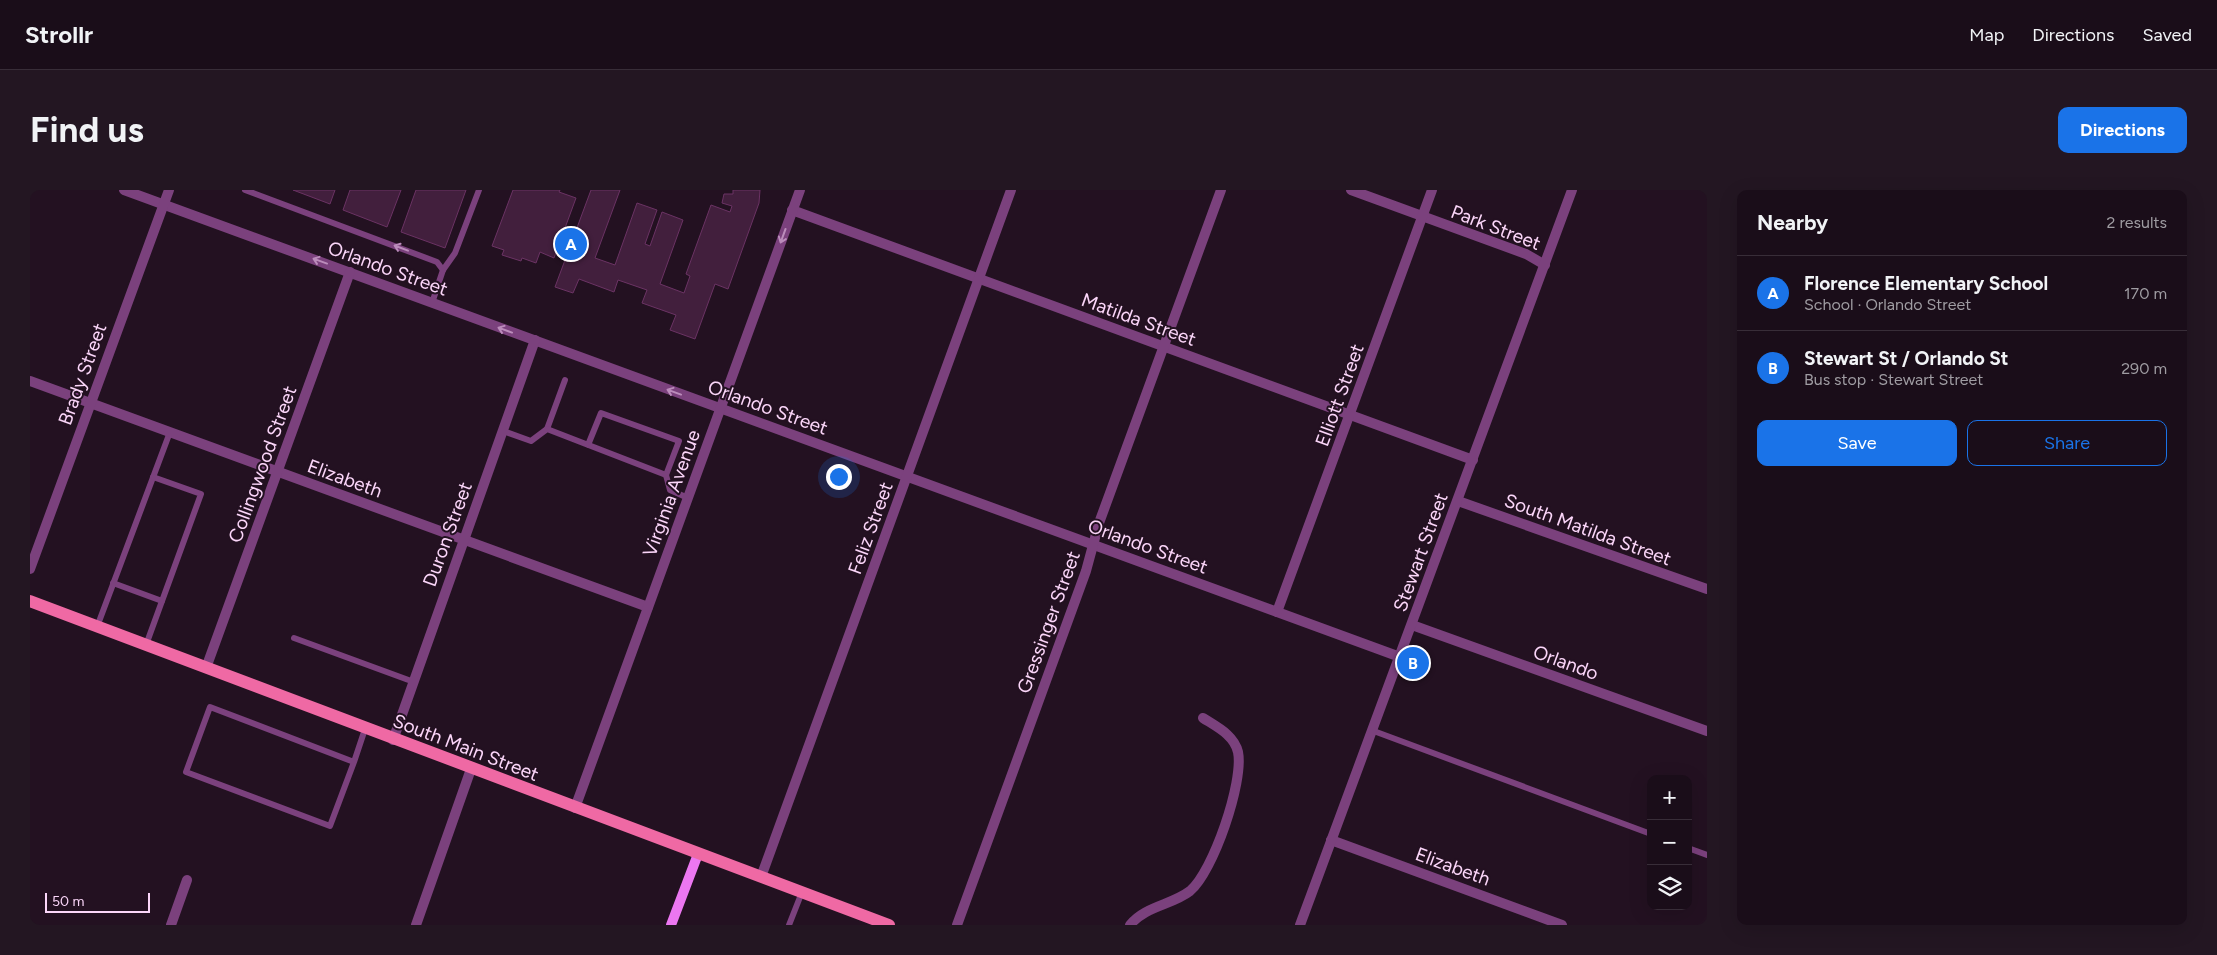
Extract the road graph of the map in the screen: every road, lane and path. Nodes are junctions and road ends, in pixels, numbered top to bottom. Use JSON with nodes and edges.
{"nodes":[{"id":1,"x":124,"y":190,"type":"edge"},
{"id":2,"x":169,"y":190,"type":"edge"},
{"id":3,"x":245,"y":190,"type":"edge"},
{"id":4,"x":479,"y":190,"type":"edge"},
{"id":5,"x":800,"y":190,"type":"edge"},
{"id":6,"x":1011,"y":190,"type":"edge"},
{"id":7,"x":1222,"y":190,"type":"edge"},
{"id":8,"x":1351,"y":190,"type":"edge"},
{"id":9,"x":1432,"y":190,"type":"edge"},
{"id":10,"x":1572,"y":190,"type":"edge"},
{"id":11,"x":163,"y":205,"type":"junction"},
{"id":12,"x":792,"y":210,"type":"junction"},
{"id":13,"x":1423,"y":217,"type":"junction"},
{"id":14,"x":1545,"y":264,"type":"junction"},
{"id":15,"x":444,"y":270,"type":"junction"},
{"id":16,"x":350,"y":272,"type":"junction"},
{"id":17,"x":979,"y":279,"type":"junction"},
{"id":18,"x":432,"y":303,"type":"junction"},
{"id":19,"x":535,"y":340,"type":"junction"},
{"id":20,"x":1164,"y":346,"type":"junction"},
{"id":21,"x":565,"y":380,"type":"dead end"},
{"id":22,"x":30,"y":381,"type":"edge"},
{"id":23,"x":90,"y":403,"type":"junction"},
{"id":24,"x":720,"y":409,"type":"junction"},
{"id":25,"x":1351,"y":415,"type":"junction"},
{"id":26,"x":547,"y":430,"type":"junction"},
{"id":27,"x":502,"y":431,"type":"junction"},
{"id":28,"x":170,"y":432,"type":"junction"},
{"id":29,"x":588,"y":445,"type":"junction"},
{"id":30,"x":1473,"y":460,"type":"junction"},
{"id":31,"x":277,"y":471,"type":"junction"},
{"id":32,"x":666,"y":475,"type":"junction"},
{"id":33,"x":153,"y":477,"type":"junction"},
{"id":34,"x":907,"y":477,"type":"junction"},
{"id":35,"x":688,"y":498,"type":"junction"},
{"id":36,"x":1458,"y":501,"type":"junction"},
{"id":37,"x":464,"y":540,"type":"junction"},
{"id":38,"x":1094,"y":545,"type":"junction"},
{"id":39,"x":30,"y":569,"type":"edge"},
{"id":40,"x":113,"y":583,"type":"junction"},
{"id":41,"x":1707,"y":589,"type":"edge"},
{"id":42,"x":162,"y":601,"type":"junction"},
{"id":43,"x":30,"y":602,"type":"edge"},
{"id":44,"x":648,"y":607,"type":"junction"},
{"id":45,"x":1277,"y":612,"type":"junction"},
{"id":46,"x":1412,"y":624,"type":"junction"},
{"id":47,"x":97,"y":627,"type":"junction"},
{"id":48,"x":294,"y":638,"type":"dead end"},
{"id":49,"x":146,"y":645,"type":"junction"},
{"id":50,"x":1400,"y":657,"type":"junction"},
{"id":51,"x":206,"y":668,"type":"junction"},
{"id":52,"x":414,"y":682,"type":"junction"},
{"id":53,"x":1204,"y":718,"type":"dead end"},
{"id":54,"x":365,"y":729,"type":"junction"},
{"id":55,"x":1372,"y":730,"type":"junction"},
{"id":56,"x":1707,"y":732,"type":"edge"},
{"id":57,"x":393,"y":740,"type":"junction"},
{"id":58,"x":354,"y":762,"type":"junction"},
{"id":59,"x":471,"y":769,"type":"junction"},
{"id":60,"x":575,"y":808,"type":"junction"},
{"id":61,"x":1647,"y":833,"type":"edge"},
{"id":62,"x":1331,"y":840,"type":"junction"},
{"id":63,"x":1692,"y":849,"type":"edge"},
{"id":64,"x":698,"y":854,"type":"junction"},
{"id":65,"x":1707,"y":854,"type":"edge"},
{"id":66,"x":761,"y":877,"type":"junction"},
{"id":67,"x":187,"y":880,"type":"dead end"},
{"id":68,"x":802,"y":892,"type":"junction"},
{"id":69,"x":170,"y":925,"type":"edge"},
{"id":70,"x":416,"y":925,"type":"edge"},
{"id":71,"x":671,"y":925,"type":"edge"},
{"id":72,"x":789,"y":925,"type":"edge"},
{"id":73,"x":889,"y":925,"type":"edge"},
{"id":74,"x":956,"y":925,"type":"edge"},
{"id":75,"x":1130,"y":925,"type":"edge"},
{"id":76,"x":1300,"y":925,"type":"edge"},
{"id":77,"x":1562,"y":925,"type":"edge"}],
"edges":[{"from":1,"to":11,"type":"street","name":"Orlando Street"},
{"from":2,"to":11,"type":"street","name":"Brady Street"},
{"from":15,"to":3,"type":"lane","one_way":true},
{"from":4,"to":15,"type":"lane"},
{"from":5,"to":12,"type":"street","name":"Virginia Avenue"},
{"from":6,"to":17,"type":"street","name":"Feliz Street"},
{"from":7,"to":20,"type":"street","name":"Gressinger Street"},
{"from":8,"to":13,"type":"street","name":"Park Street"},
{"from":9,"to":13,"type":"street","name":"Elliott Street"},
{"from":10,"to":14,"type":"street","name":"Stewart Street"},
{"from":16,"to":11,"type":"street","name":"Orlando Street","one_way":true},
{"from":11,"to":23,"type":"street","name":"Brady Street"},
{"from":12,"to":17,"type":"street","name":"Matilda Street"},
{"from":12,"to":24,"type":"street","name":"Virginia Avenue","one_way":true},
{"from":13,"to":14,"type":"street","name":"Park Street"},
{"from":13,"to":25,"type":"street","name":"Elliott Street"},
{"from":14,"to":30,"type":"street","name":"Stewart Street"},
{"from":15,"to":18,"type":"lane"},
{"from":16,"to":18,"type":"street","name":"Orlando Street"},
{"from":16,"to":31,"type":"street","name":"Collingwood Street"},
{"from":17,"to":20,"type":"street","name":"Matilda Street"},
{"from":17,"to":34,"type":"street","name":"Feliz Street"},
{"from":19,"to":18,"type":"street","name":"Orlando Street","one_way":true},
{"from":24,"to":19,"type":"street","name":"Orlando Street","one_way":true},
{"from":19,"to":27,"type":"street","name":"Duron Street"},
{"from":20,"to":25,"type":"street","name":"Matilda Street"},
{"from":20,"to":38,"type":"street","name":"Gressinger Street"},
{"from":21,"to":26,"type":"lane"},
{"from":22,"to":23,"type":"street","name":"Elizabeth"},
{"from":23,"to":28,"type":"street","name":"Elizabeth"},
{"from":23,"to":39,"type":"street","name":"Brady Street"},
{"from":24,"to":34,"type":"street","name":"Orlando Street"},
{"from":24,"to":35,"type":"street","name":"Virginia Avenue"},
{"from":25,"to":30,"type":"street","name":"Matilda Street"},
{"from":25,"to":45,"type":"street","name":"Elliott Street"},
{"from":26,"to":27,"type":"lane"},
{"from":26,"to":29,"type":"lane"},
{"from":27,"to":37,"type":"street","name":"Duron Street"},
{"from":28,"to":31,"type":"street","name":"Elizabeth"},
{"from":28,"to":33,"type":"lane"},
{"from":29,"to":32,"type":"lane"},
{"from":29,"to":32,"type":"lane"},
{"from":30,"to":36,"type":"street","name":"Stewart Street"},
{"from":31,"to":37,"type":"street","name":"Elizabeth"},
{"from":31,"to":51,"type":"street","name":"Collingwood Street"},
{"from":32,"to":35,"type":"lane"},
{"from":33,"to":40,"type":"lane"},
{"from":33,"to":42,"type":"lane"},
{"from":34,"to":38,"type":"street","name":"Orlando Street"},
{"from":34,"to":66,"type":"street","name":"Feliz Street"},
{"from":35,"to":44,"type":"street","name":"Virginia Avenue"},
{"from":36,"to":41,"type":"street","name":"South Matilda Street"},
{"from":36,"to":46,"type":"street","name":"Stewart Street"},
{"from":37,"to":44,"type":"street","name":"Elizabeth"},
{"from":37,"to":52,"type":"street","name":"Duron Street"},
{"from":38,"to":45,"type":"street","name":"Orlando Street"},
{"from":38,"to":74,"type":"street","name":"Gressinger Street"},
{"from":40,"to":42,"type":"lane"},
{"from":40,"to":47,"type":"lane"},
{"from":42,"to":49,"type":"lane"},
{"from":43,"to":47,"type":"main road","name":"South Main Street"},
{"from":44,"to":60,"type":"street","name":"Virginia Avenue"},
{"from":45,"to":50,"type":"street","name":"Orlando Street"},
{"from":46,"to":50,"type":"street","name":"Stewart Street"},
{"from":46,"to":56,"type":"street","name":"Orlando"},
{"from":47,"to":49,"type":"main road","name":"South Main Street"},
{"from":48,"to":52,"type":"lane"},
{"from":49,"to":51,"type":"main road","name":"South Main Street"},
{"from":50,"to":55,"type":"street","name":"Stewart Street"},
{"from":51,"to":54,"type":"main road","name":"South Main Street"},
{"from":52,"to":57,"type":"street","name":"Duron Street"},
{"from":53,"to":75,"type":"street"},
{"from":54,"to":57,"type":"main road","name":"South Main Street"},
{"from":54,"to":58,"type":"lane"},
{"from":55,"to":61,"type":"lane"},
{"from":55,"to":62,"type":"street","name":"Stewart Street"},
{"from":57,"to":59,"type":"main road","name":"South Main Street"},
{"from":58,"to":58,"type":"lane"},
{"from":59,"to":60,"type":"main road","name":"South Main Street"},
{"from":59,"to":70,"type":"street"},
{"from":60,"to":64,"type":"main road","name":"South Main Street"},
{"from":62,"to":76,"type":"street","name":"Stewart Street"},
{"from":62,"to":77,"type":"street","name":"Elizabeth"},
{"from":63,"to":65,"type":"lane"},
{"from":64,"to":66,"type":"main road","name":"South Main Street"},
{"from":64,"to":71,"type":"street"},
{"from":66,"to":68,"type":"main road","name":"South Main Street"},
{"from":67,"to":69,"type":"street"},
{"from":68,"to":72,"type":"lane"},
{"from":68,"to":73,"type":"main road","name":"South Main Street"}]}
